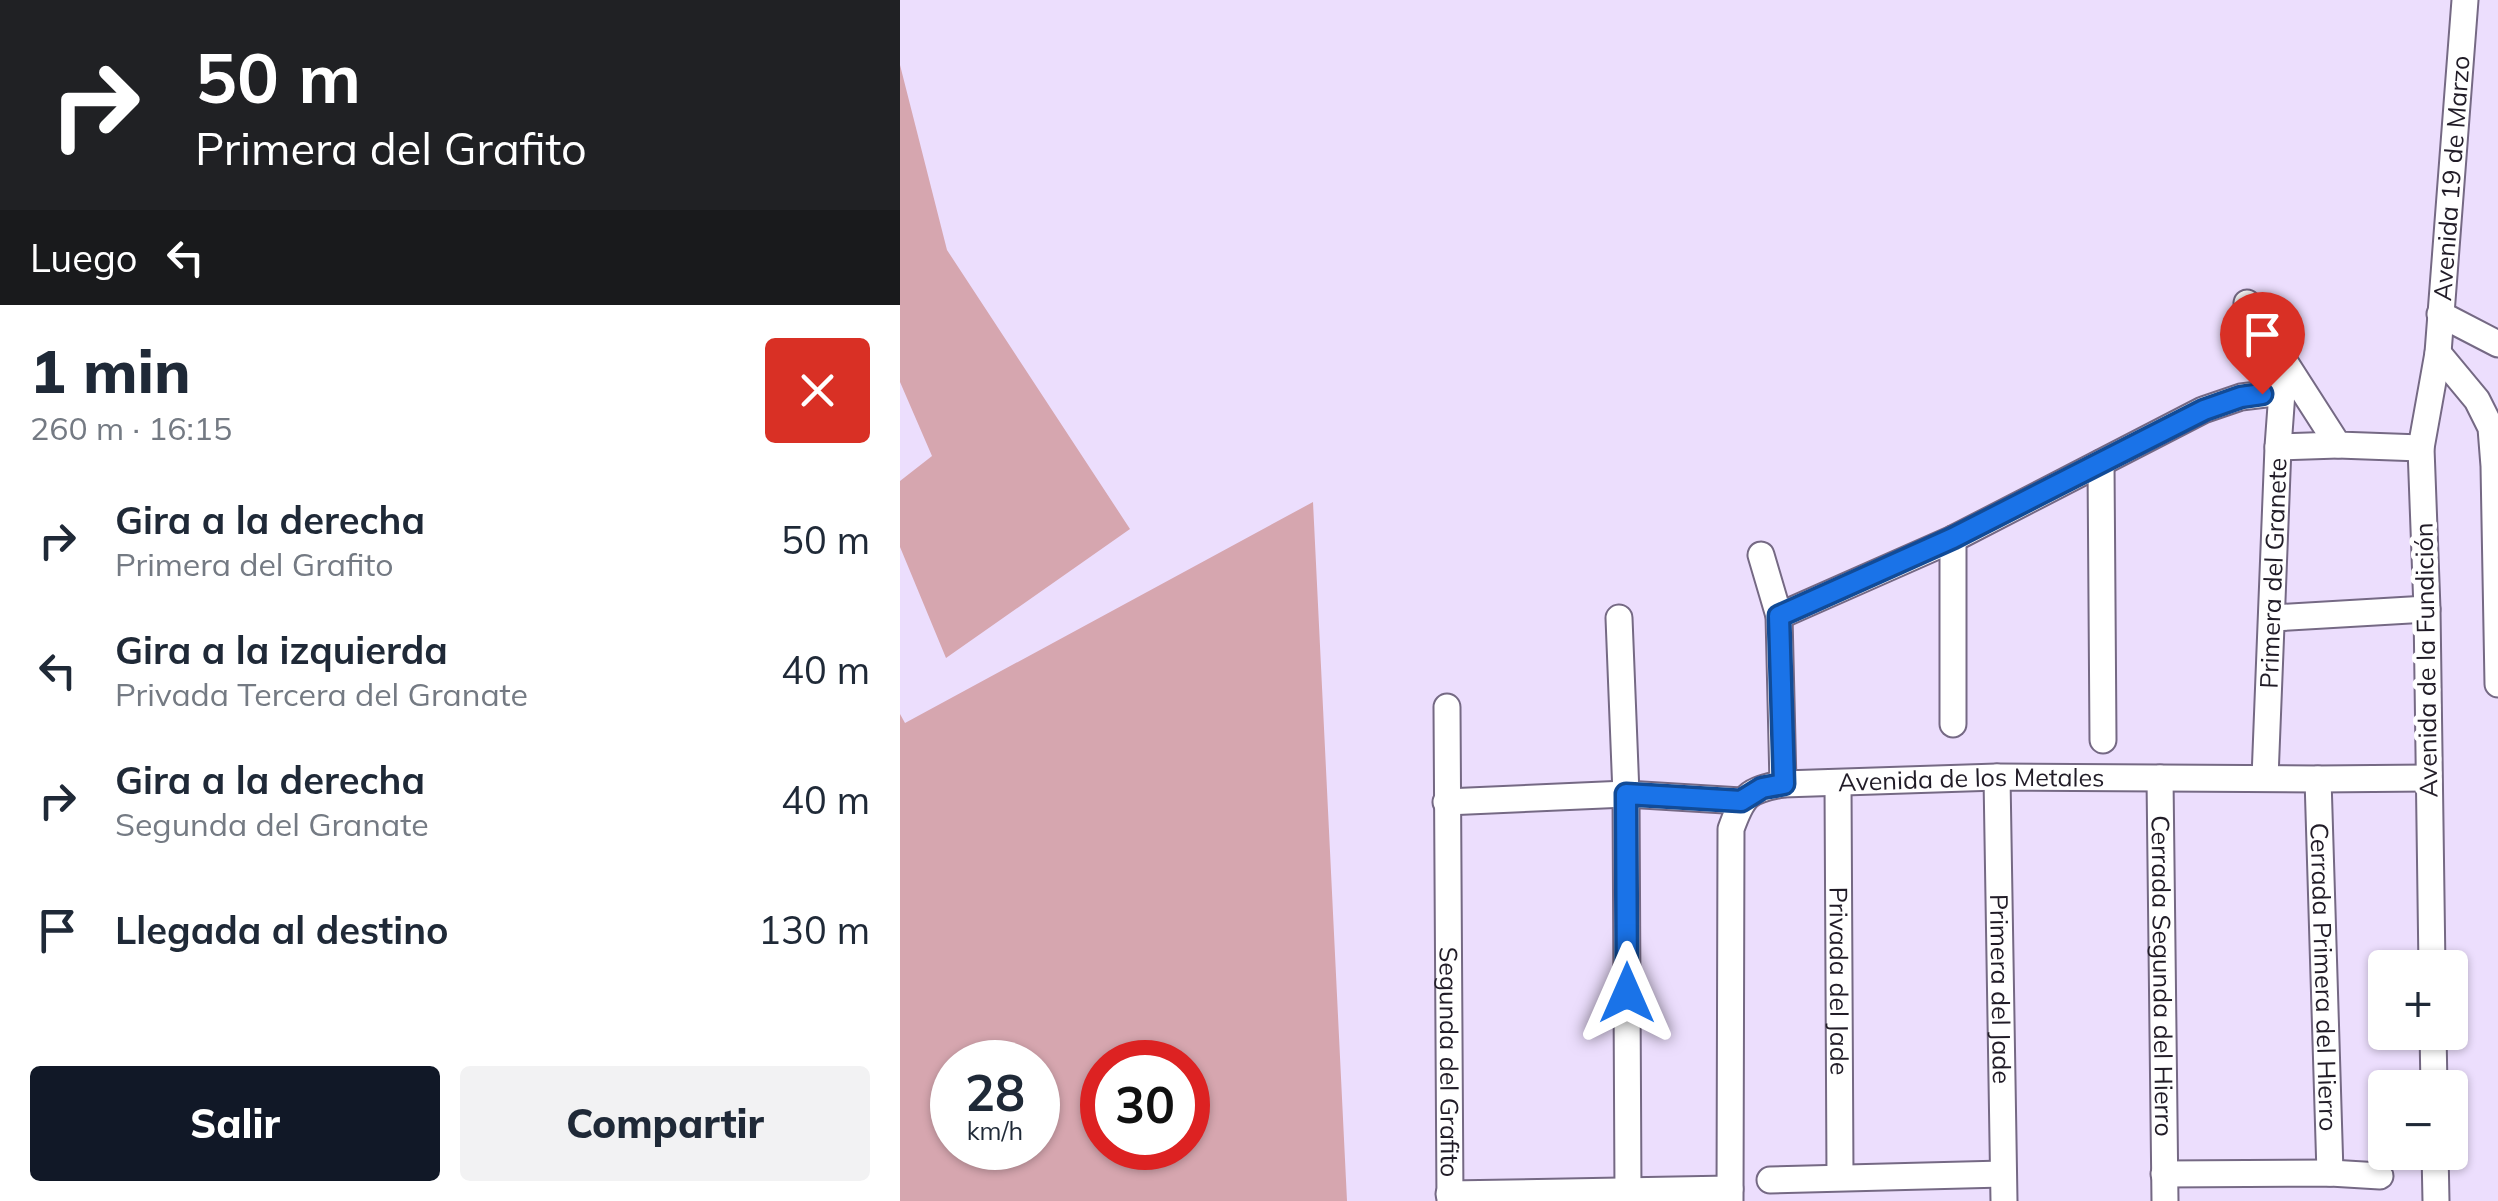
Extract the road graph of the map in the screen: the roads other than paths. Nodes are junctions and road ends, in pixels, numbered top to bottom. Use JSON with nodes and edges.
{"nodes":[{"id":1,"x":2465,"y":0,"type":"edge"},
{"id":2,"x":2246,"y":303,"type":"dead end"},
{"id":3,"x":2440,"y":314,"type":"junction"},
{"id":4,"x":2498,"y":344,"type":"edge"},
{"id":5,"x":2438,"y":353,"type":"junction"},
{"id":6,"x":2285,"y":381,"type":"junction"},
{"id":7,"x":2338,"y":445,"type":"junction"},
{"id":8,"x":2278,"y":447,"type":"junction"},
{"id":9,"x":2422,"y":448,"type":"junction"},
{"id":10,"x":2100,"y":463,"type":"junction"},
{"id":11,"x":1953,"y":538,"type":"junction"},
{"id":12,"x":1761,"y":555,"type":"dead end"},
{"id":13,"x":2427,"y":609,"type":"junction"},
{"id":14,"x":1779,"y":616,"type":"junction"},
{"id":15,"x":1619,"y":618,"type":"dead end"},
{"id":16,"x":2273,"y":618,"type":"junction"},
{"id":17,"x":2498,"y":684,"type":"edge"},
{"id":18,"x":1447,"y":707,"type":"dead end"},
{"id":19,"x":1952,"y":724,"type":"dead end"},
{"id":20,"x":2104,"y":740,"type":"dead end"},
{"id":21,"x":1997,"y":777,"type":"junction"},
{"id":22,"x":2160,"y":778,"type":"junction"},
{"id":23,"x":2265,"y":778,"type":"junction"},
{"id":24,"x":2428,"y":778,"type":"junction"},
{"id":25,"x":2318,"y":779,"type":"junction"},
{"id":26,"x":1838,"y":783,"type":"junction"},
{"id":27,"x":1784,"y":784,"type":"junction"},
{"id":28,"x":1626,"y":794,"type":"junction"},
{"id":29,"x":1741,"y":801,"type":"junction"},
{"id":30,"x":1446,"y":802,"type":"junction"},
{"id":31,"x":2432,"y":950,"type":"edge"},
{"id":32,"x":2436,"y":1170,"type":"edge"},
{"id":33,"x":2330,"y":1173,"type":"junction"},
{"id":34,"x":2003,"y":1174,"type":"junction"},
{"id":35,"x":2164,"y":1174,"type":"junction"},
{"id":36,"x":2380,"y":1176,"type":"dead end"},
{"id":37,"x":1840,"y":1177,"type":"junction"},
{"id":38,"x":1770,"y":1180,"type":"dead end"},
{"id":39,"x":1628,"y":1192,"type":"junction"},
{"id":40,"x":1730,"y":1195,"type":"edge"},
{"id":41,"x":1449,"y":1197,"type":"edge"},
{"id":42,"x":2004,"y":1201,"type":"edge"},
{"id":43,"x":2165,"y":1201,"type":"edge"},
{"id":44,"x":2436,"y":1201,"type":"edge"}],
"edges":[{"from":1,"to":3,"type":"street","name":"Avenida 19 de Marzo"},
{"from":2,"to":6,"type":"street"},
{"from":3,"to":4,"type":"street"},
{"from":3,"to":5,"type":"street","name":"Avenida 19 de Marzo"},
{"from":5,"to":9,"type":"street","name":"Avenida de la Fundición"},
{"from":5,"to":17,"type":"street"},
{"from":6,"to":7,"type":"street"},
{"from":6,"to":8,"type":"street","name":"Primera del Granete"},
{"from":6,"to":10,"type":"street"},
{"from":7,"to":8,"type":"street"},
{"from":7,"to":9,"type":"street"},
{"from":8,"to":16,"type":"street","name":"Primera del Granete"},
{"from":9,"to":13,"type":"street","name":"Avenida de la Fundición"},
{"from":10,"to":11,"type":"street"},
{"from":10,"to":20,"type":"street"},
{"from":11,"to":14,"type":"street"},
{"from":11,"to":19,"type":"street"},
{"from":12,"to":14,"type":"street"},
{"from":13,"to":16,"type":"street"},
{"from":13,"to":24,"type":"street","name":"Avenida de la Fundición"},
{"from":14,"to":27,"type":"street"},
{"from":15,"to":28,"type":"street"},
{"from":16,"to":23,"type":"street","name":"Primera del Granete"},
{"from":18,"to":30,"type":"street","name":"Segunda del Grafito"},
{"from":21,"to":22,"type":"street","name":"Avenida de los Metales"},
{"from":21,"to":26,"type":"street","name":"Avenida de los Metales"},
{"from":21,"to":34,"type":"street","name":"Primera del Jade"},
{"from":22,"to":23,"type":"street","name":"Avenida de los Metales"},
{"from":22,"to":35,"type":"street","name":"Cerrada Segunda del Hierro"},
{"from":23,"to":25,"type":"street","name":"Avenida de los Metales"},
{"from":24,"to":25,"type":"street","name":"Avenida de los Metales"},
{"from":24,"to":31,"type":"street","name":"Avenida de la Fundición"},
{"from":25,"to":33,"type":"street","name":"Cerrada Primera del Hierro"},
{"from":26,"to":27,"type":"street","name":"Avenida de los Metales"},
{"from":26,"to":37,"type":"street","name":"Privada del Jade"},
{"from":27,"to":29,"type":"street","name":"Avenida de los Metales"},
{"from":28,"to":29,"type":"street"},
{"from":28,"to":30,"type":"street"},
{"from":28,"to":39,"type":"street"},
{"from":29,"to":40,"type":"street"},
{"from":30,"to":41,"type":"street","name":"Segunda del Grafito"},
{"from":32,"to":44,"type":"street"},
{"from":33,"to":35,"type":"street"},
{"from":33,"to":36,"type":"street"},
{"from":34,"to":37,"type":"street"},
{"from":34,"to":42,"type":"street","name":"Primera del Jade"},
{"from":35,"to":43,"type":"street","name":"Cerrada Segunda del Hierro"},
{"from":37,"to":38,"type":"street"},
{"from":39,"to":40,"type":"street","name":"Segunda del Grafito"},
{"from":39,"to":41,"type":"street","name":"Segunda del Grafito"}]}
